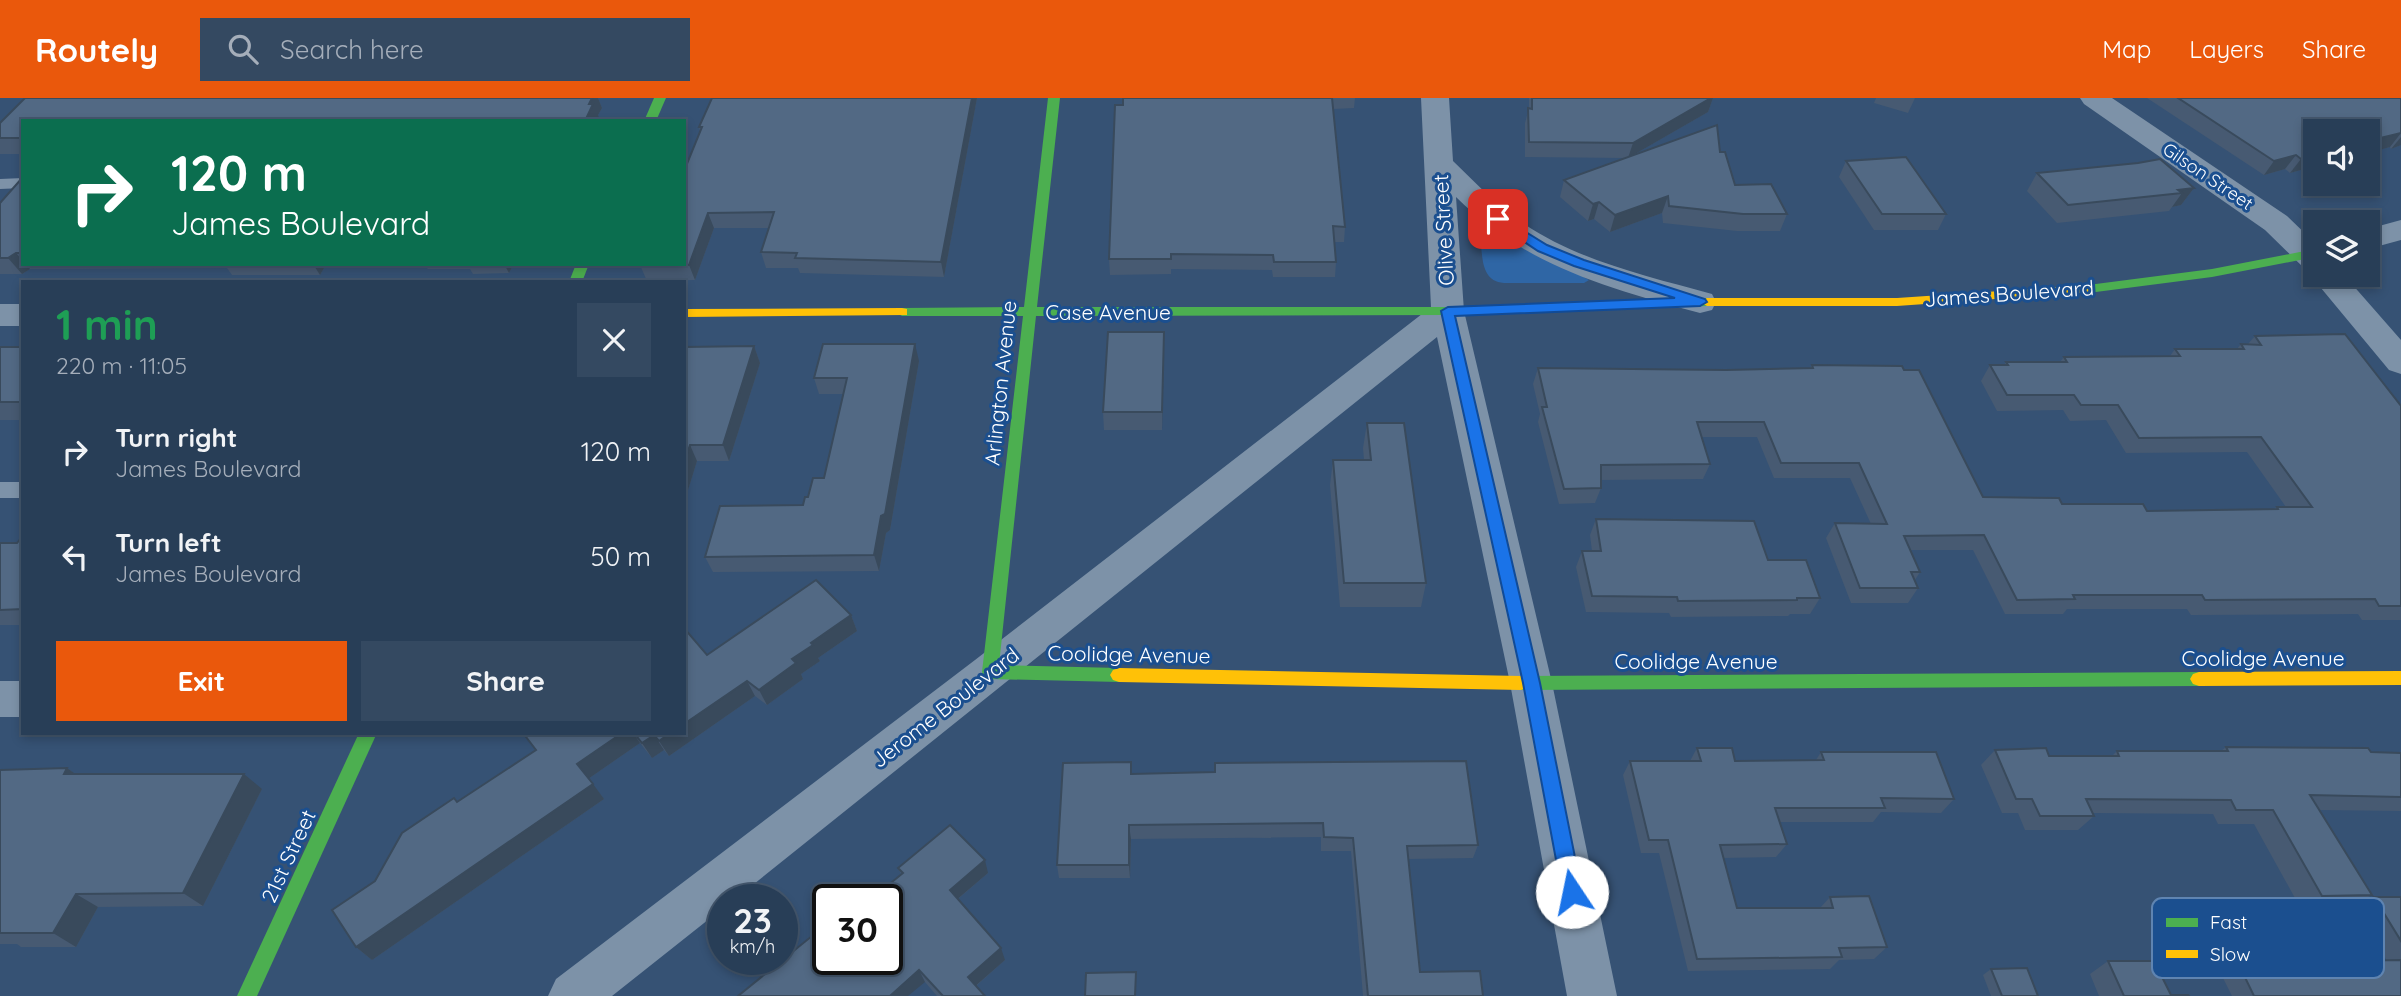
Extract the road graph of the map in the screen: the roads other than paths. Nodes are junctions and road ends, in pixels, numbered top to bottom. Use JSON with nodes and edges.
{"nodes":[{"id":1,"x":660,"y":98,"type":"edge"},
{"id":2,"x":1054,"y":98,"type":"edge"},
{"id":3,"x":1435,"y":98,"type":"edge"},
{"id":4,"x":2094,"y":98,"type":"edge"},
{"id":5,"x":651,"y":119,"type":"edge"},
{"id":6,"x":1439,"y":163,"type":"junction"},
{"id":7,"x":0,"y":184,"type":"edge"},
{"id":8,"x":21,"y":184,"type":"edge"},
{"id":9,"x":2401,"y":230,"type":"edge"},
{"id":10,"x":2380,"y":236,"type":"edge"},
{"id":11,"x":2303,"y":248,"type":"edge"},
{"id":12,"x":2303,"y":262,"type":"edge"},
{"id":13,"x":2339,"y":287,"type":"edge"},
{"id":14,"x":1700,"y":302,"type":"junction"},
{"id":15,"x":1448,"y":311,"type":"junction"},
{"id":16,"x":1029,"y":312,"type":"junction"},
{"id":17,"x":686,"y":313,"type":"edge"},
{"id":18,"x":0,"y":315,"type":"edge"},
{"id":19,"x":21,"y":315,"type":"edge"},
{"id":20,"x":2401,"y":362,"type":"edge"},
{"id":21,"x":0,"y":490,"type":"edge"},
{"id":22,"x":21,"y":490,"type":"edge"},
{"id":23,"x":990,"y":672,"type":"junction"},
{"id":24,"x":2401,"y":678,"type":"edge"},
{"id":25,"x":1531,"y":683,"type":"junction"},
{"id":26,"x":0,"y":699,"type":"edge"},
{"id":27,"x":21,"y":699,"type":"edge"},
{"id":28,"x":367,"y":735,"type":"edge"},
{"id":29,"x":247,"y":996,"type":"edge"},
{"id":30,"x":573,"y":996,"type":"edge"},
{"id":31,"x":1592,"y":996,"type":"edge"}],
"edges":[{"from":1,"to":5,"type":"street"},
{"from":2,"to":16,"type":"street","name":"Arlington Avenue"},
{"from":3,"to":6,"type":"street"},
{"from":4,"to":11,"type":"street","name":"Gilson Street"},
{"from":6,"to":14,"type":"street","name":"James Boulevard"},
{"from":6,"to":15,"type":"street","name":"Olive Street"},
{"from":7,"to":8,"type":"lane"},
{"from":9,"to":10,"type":"street"},
{"from":12,"to":14,"type":"street","name":"James Boulevard"},
{"from":13,"to":20,"type":"street","name":"Gilson Street"},
{"from":14,"to":15,"type":"street","name":"James Boulevard"},
{"from":15,"to":16,"type":"street","name":"Case Avenue"},
{"from":15,"to":23,"type":"street","name":"Jerome Boulevard"},
{"from":15,"to":25,"type":"street","name":"Olive Street"},
{"from":16,"to":17,"type":"street","name":"Case Avenue"},
{"from":16,"to":23,"type":"street","name":"Arlington Avenue"},
{"from":18,"to":19,"type":"street"},
{"from":21,"to":22,"type":"lane"},
{"from":23,"to":25,"type":"street","name":"Coolidge Avenue"},
{"from":23,"to":30,"type":"street","name":"Jerome Boulevard"},
{"from":24,"to":25,"type":"street","name":"Coolidge Avenue"},
{"from":25,"to":31,"type":"street","name":"Olive Street"},
{"from":26,"to":27,"type":"street"},
{"from":28,"to":29,"type":"street","name":"21st Street"}]}
